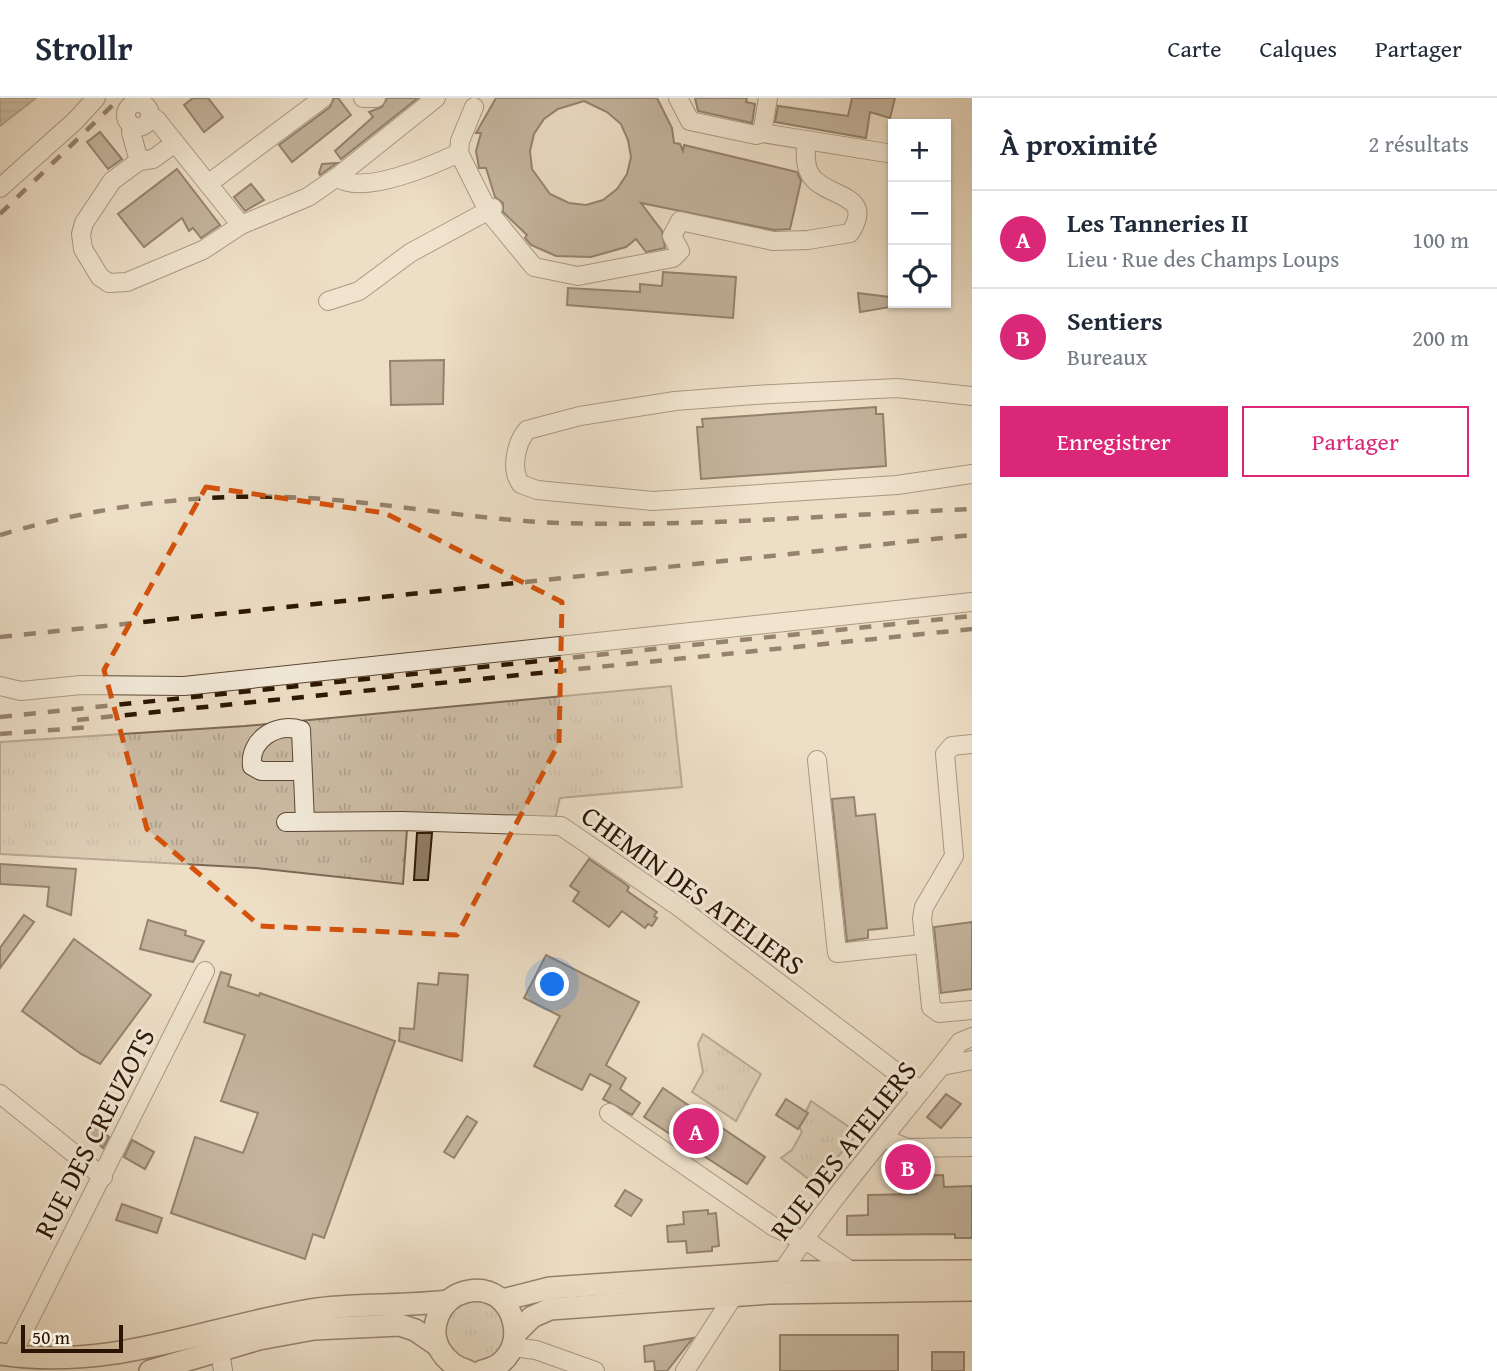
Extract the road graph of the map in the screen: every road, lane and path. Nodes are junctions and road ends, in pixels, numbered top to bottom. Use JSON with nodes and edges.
{"nodes":[{"id":1,"x":96,"y":98,"type":"edge"},
{"id":2,"x":323,"y":98,"type":"edge"},
{"id":3,"x":363,"y":98,"type":"edge"},
{"id":4,"x":376,"y":98,"type":"edge"},
{"id":5,"x":436,"y":98,"type":"edge"},
{"id":6,"x":678,"y":98,"type":"edge"},
{"id":7,"x":768,"y":98,"type":"edge"},
{"id":8,"x":474,"y":107,"type":"dead end"},
{"id":9,"x":762,"y":133,"type":"junction"},
{"id":10,"x":806,"y":140,"type":"junction"},
{"id":11,"x":175,"y":143,"type":"junction"},
{"id":12,"x":888,"y":152,"type":"edge"},
{"id":13,"x":459,"y":153,"type":"junction"},
{"id":14,"x":138,"y":161,"type":"junction"},
{"id":15,"x":337,"y":177,"type":"junction"},
{"id":16,"x":208,"y":184,"type":"junction"},
{"id":17,"x":0,"y":188,"type":"edge"},
{"id":18,"x":490,"y":209,"type":"junction"},
{"id":19,"x":240,"y":225,"type":"junction"},
{"id":20,"x":328,"y":301,"type":"dead end"},
{"id":21,"x":972,"y":396,"type":"edge"},
{"id":22,"x":972,"y":474,"type":"edge"},
{"id":23,"x":972,"y":602,"type":"edge"},
{"id":24,"x":0,"y":686,"type":"edge"},
{"id":25,"x":972,"y":744,"type":"edge"},
{"id":26,"x":817,"y":760,"type":"dead end"},
{"id":27,"x":301,"y":771,"type":"dead end"},
{"id":28,"x":286,"y":822,"type":"dead end"},
{"id":29,"x":306,"y":822,"type":"junction"},
{"id":30,"x":924,"y":944,"type":"junction"},
{"id":31,"x":205,"y":971,"type":"dead end"},
{"id":32,"x":972,"y":1010,"type":"edge"},
{"id":33,"x":972,"y":1037,"type":"edge"},
{"id":34,"x":972,"y":1060,"type":"edge"},
{"id":35,"x":942,"y":1066,"type":"junction"},
{"id":36,"x":921,"y":1091,"type":"junction"},
{"id":37,"x":0,"y":1094,"type":"edge"},
{"id":38,"x":609,"y":1113,"type":"dead end"},
{"id":39,"x":883,"y":1138,"type":"junction"},
{"id":40,"x":972,"y":1147,"type":"edge"},
{"id":41,"x":103,"y":1177,"type":"junction"},
{"id":42,"x":803,"y":1240,"type":"junction"},
{"id":43,"x":852,"y":1271,"type":"junction"},
{"id":44,"x":972,"y":1271,"type":"edge"},
{"id":45,"x":757,"y":1284,"type":"junction"},
{"id":46,"x":972,"y":1290,"type":"edge"},
{"id":47,"x":502,"y":1300,"type":"junction"},
{"id":48,"x":448,"y":1301,"type":"junction"},
{"id":49,"x":515,"y":1340,"type":"junction"},
{"id":50,"x":437,"y":1345,"type":"junction"},
{"id":51,"x":222,"y":1361,"type":"edge"},
{"id":52,"x":6,"y":1362,"type":"edge"},
{"id":53,"x":459,"y":1369,"type":"edge"},
{"id":54,"x":494,"y":1369,"type":"edge"},
{"id":55,"x":150,"y":1371,"type":"edge"},
{"id":56,"x":595,"y":1371,"type":"edge"},
{"id":57,"x":685,"y":1371,"type":"edge"}],
"edges":[{"from":1,"to":17,"type":"street"},
{"from":2,"to":16,"type":"street"},
{"from":3,"to":4,"type":"street"},
{"from":5,"to":15,"type":"street"},
{"from":6,"to":9,"type":"street"},
{"from":7,"to":9,"type":"street"},
{"from":8,"to":13,"type":"street"},
{"from":9,"to":10,"type":"street"},
{"from":10,"to":12,"type":"street"},
{"from":10,"to":18,"type":"street"},
{"from":11,"to":14,"type":"street"},
{"from":11,"to":14,"type":"street"},
{"from":11,"to":16,"type":"street"},
{"from":13,"to":15,"type":"street"},
{"from":13,"to":18,"type":"street"},
{"from":14,"to":19,"type":"street"},
{"from":15,"to":19,"type":"street"},
{"from":16,"to":19,"type":"street"},
{"from":18,"to":20,"type":"street"},
{"from":21,"to":22,"type":"street"},
{"from":23,"to":24,"type":"street"},
{"from":25,"to":30,"type":"street"},
{"from":26,"to":30,"type":"street"},
{"from":27,"to":29,"type":"street"},
{"from":28,"to":29,"type":"street","name":"CHEMIN DES ATELIERS"},
{"from":29,"to":36,"type":"street","name":"CHEMIN DES ATELIERS"},
{"from":30,"to":32,"type":"street"},
{"from":31,"to":41,"type":"street","name":"RUE DES CREUZOTS"},
{"from":33,"to":35,"type":"street"},
{"from":34,"to":35,"type":"street","name":"RUE DES ATELIERS"},
{"from":35,"to":36,"type":"street","name":"RUE DES ATELIERS"},
{"from":36,"to":39,"type":"street","name":"RUE DES ATELIERS"},
{"from":37,"to":41,"type":"street"},
{"from":38,"to":42,"type":"street"},
{"from":39,"to":40,"type":"street"},
{"from":39,"to":42,"type":"street","name":"RUE DES ATELIERS"},
{"from":41,"to":52,"type":"street","name":"RUE DES CREUZOTS"},
{"from":42,"to":43,"type":"street"},
{"from":42,"to":45,"type":"street","name":"RUE DES ATELIERS"},
{"from":43,"to":44,"type":"main road"},
{"from":43,"to":45,"type":"main road"},
{"from":45,"to":46,"type":"main road"},
{"from":45,"to":47,"type":"main road"},
{"from":45,"to":49,"type":"main road"},
{"from":45,"to":57,"type":"street","name":"RUE DES ATELIERS"},
{"from":47,"to":48,"type":"main road"},
{"from":47,"to":49,"type":"main road"},
{"from":48,"to":50,"type":"main road"},
{"from":48,"to":52,"type":"main road"},
{"from":49,"to":54,"type":"main road"},
{"from":49,"to":56,"type":"street"},
{"from":50,"to":51,"type":"main road"},
{"from":50,"to":53,"type":"main road"},
{"from":51,"to":55,"type":"main road"}]}
